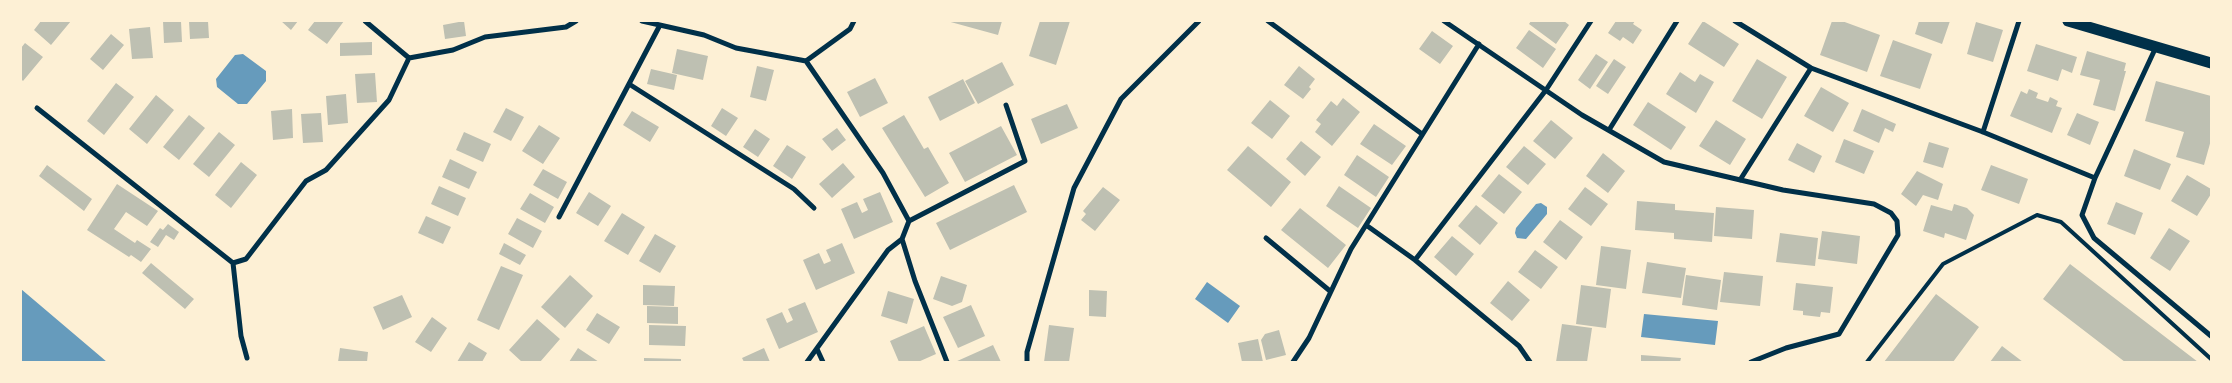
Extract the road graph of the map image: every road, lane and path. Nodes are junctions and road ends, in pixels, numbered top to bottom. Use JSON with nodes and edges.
{"nodes":[{"id":1,"x":365,"y":21,"type":"edge"},
{"id":2,"x":576,"y":21,"type":"edge"},
{"id":3,"x":642,"y":21,"type":"edge"},
{"id":4,"x":854,"y":21,"type":"edge"},
{"id":5,"x":1199,"y":21,"type":"edge"},
{"id":6,"x":1268,"y":21,"type":"edge"},
{"id":7,"x":1444,"y":21,"type":"edge"},
{"id":8,"x":1592,"y":21,"type":"edge"},
{"id":9,"x":1677,"y":21,"type":"edge"},
{"id":10,"x":1735,"y":21,"type":"edge"},
{"id":11,"x":2019,"y":21,"type":"edge"},
{"id":12,"x":2068,"y":21,"type":"edge"},
{"id":13,"x":660,"y":25,"type":"junction"},
{"id":14,"x":1479,"y":44,"type":"junction"},
{"id":15,"x":2156,"y":47,"type":"junction"},
{"id":16,"x":409,"y":58,"type":"junction"},
{"id":17,"x":806,"y":61,"type":"junction"},
{"id":18,"x":2211,"y":63,"type":"edge"},
{"id":19,"x":1811,"y":68,"type":"junction"},
{"id":20,"x":629,"y":84,"type":"junction"},
{"id":21,"x":1546,"y":90,"type":"junction"},
{"id":22,"x":1006,"y":105,"type":"dead end"},
{"id":23,"x":37,"y":108,"type":"dead end"},
{"id":24,"x":1609,"y":130,"type":"junction"},
{"id":25,"x":1983,"y":132,"type":"junction"},
{"id":26,"x":1422,"y":134,"type":"junction"},
{"id":27,"x":2095,"y":178,"type":"junction"},
{"id":28,"x":1740,"y":180,"type":"junction"},
{"id":29,"x":814,"y":208,"type":"dead end"},
{"id":30,"x":560,"y":217,"type":"dead end"},
{"id":31,"x":909,"y":221,"type":"junction"},
{"id":32,"x":1366,"y":225,"type":"junction"},
{"id":33,"x":1266,"y":238,"type":"dead end"},
{"id":34,"x":902,"y":239,"type":"junction"},
{"id":35,"x":1415,"y":260,"type":"junction"},
{"id":36,"x":233,"y":263,"type":"junction"},
{"id":37,"x":1330,"y":291,"type":"junction"},
{"id":38,"x":2211,"y":336,"type":"edge"},
{"id":39,"x":817,"y":349,"type":"junction"},
{"id":40,"x":247,"y":358,"type":"dead end"},
{"id":41,"x":2211,"y":359,"type":"edge"},
{"id":42,"x":807,"y":362,"type":"edge"},
{"id":43,"x":823,"y":362,"type":"edge"},
{"id":44,"x":947,"y":362,"type":"edge"},
{"id":45,"x":1027,"y":362,"type":"edge"},
{"id":46,"x":1293,"y":362,"type":"edge"},
{"id":47,"x":1530,"y":362,"type":"edge"},
{"id":48,"x":1751,"y":362,"type":"edge"},
{"id":49,"x":1867,"y":362,"type":"edge"}],
"edges":[{"from":1,"to":16,"type":"street"},
{"from":2,"to":16,"type":"street"},
{"from":3,"to":13,"type":"street"},
{"from":4,"to":17,"type":"street"},
{"from":5,"to":45,"type":"street"},
{"from":6,"to":26,"type":"street"},
{"from":7,"to":14,"type":"street"},
{"from":8,"to":21,"type":"street"},
{"from":9,"to":24,"type":"street"},
{"from":10,"to":19,"type":"street"},
{"from":11,"to":25,"type":"street"},
{"from":12,"to":15,"type":"main road"},
{"from":13,"to":17,"type":"street"},
{"from":13,"to":20,"type":"street"},
{"from":14,"to":21,"type":"street"},
{"from":14,"to":26,"type":"street"},
{"from":15,"to":18,"type":"main road"},
{"from":15,"to":27,"type":"street"},
{"from":16,"to":36,"type":"street"},
{"from":17,"to":31,"type":"street"},
{"from":19,"to":25,"type":"street"},
{"from":19,"to":28,"type":"street"},
{"from":20,"to":29,"type":"street"},
{"from":20,"to":30,"type":"street"},
{"from":21,"to":24,"type":"street"},
{"from":21,"to":35,"type":"street"},
{"from":22,"to":31,"type":"street"},
{"from":23,"to":36,"type":"street"},
{"from":24,"to":28,"type":"street"},
{"from":25,"to":27,"type":"street"},
{"from":26,"to":32,"type":"street"},
{"from":27,"to":38,"type":"street"},
{"from":28,"to":48,"type":"street"},
{"from":31,"to":34,"type":"street"},
{"from":32,"to":35,"type":"street"},
{"from":32,"to":37,"type":"street"},
{"from":33,"to":37,"type":"street"},
{"from":34,"to":39,"type":"street"},
{"from":34,"to":44,"type":"street"},
{"from":35,"to":47,"type":"street"},
{"from":36,"to":40,"type":"street"},
{"from":37,"to":46,"type":"street"},
{"from":39,"to":42,"type":"street"},
{"from":39,"to":43,"type":"street"},
{"from":41,"to":49,"type":"lane"}]}
